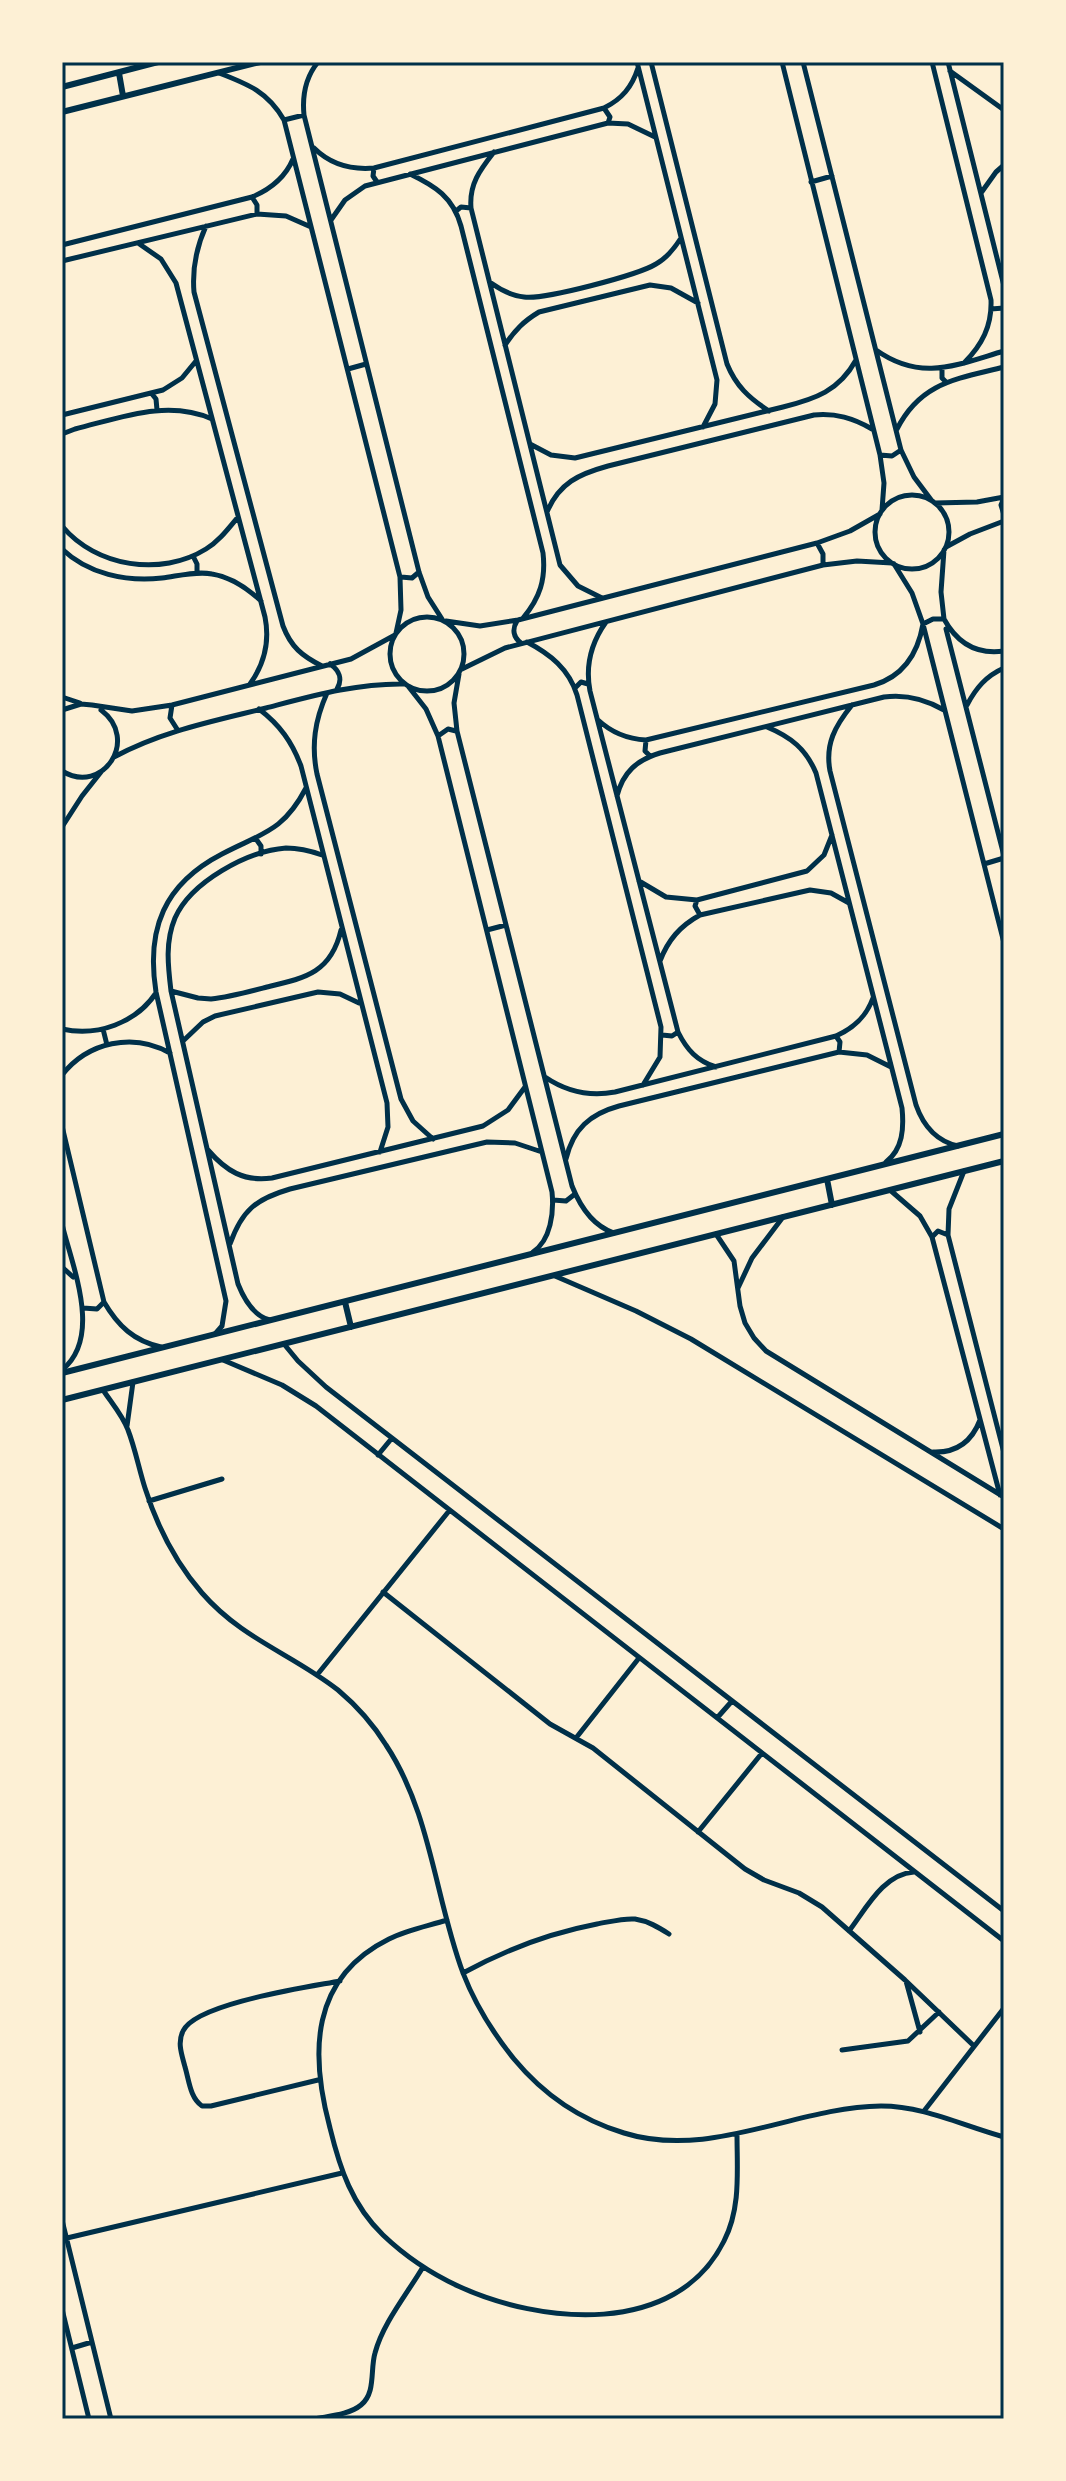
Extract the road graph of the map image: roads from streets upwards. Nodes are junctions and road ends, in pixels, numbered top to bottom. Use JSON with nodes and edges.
{"nodes":[{"id":1,"x":158,"y":62,"type":"edge"},
{"id":2,"x":260,"y":62,"type":"edge"},
{"id":3,"x":318,"y":62,"type":"edge"},
{"id":4,"x":651,"y":62,"type":"edge"},
{"id":5,"x":782,"y":62,"type":"edge"},
{"id":6,"x":803,"y":62,"type":"edge"},
{"id":7,"x":932,"y":62,"type":"edge"},
{"id":8,"x":948,"y":62,"type":"edge"},
{"id":9,"x":638,"y":65,"type":"edge"},
{"id":10,"x":950,"y":71,"type":"junction"},
{"id":11,"x":119,"y":73,"type":"junction"},
{"id":12,"x":218,"y":73,"type":"junction"},
{"id":13,"x":62,"y":87,"type":"edge"},
{"id":14,"x":123,"y":96,"type":"junction"},
{"id":15,"x":604,"y":108,"type":"junction"},
{"id":16,"x":1004,"y":110,"type":"edge"},
{"id":17,"x":62,"y":112,"type":"edge"},
{"id":18,"x":304,"y":115,"type":"junction"},
{"id":19,"x":284,"y":120,"type":"junction"},
{"id":20,"x":608,"y":123,"type":"junction"},
{"id":21,"x":656,"y":139,"type":"junction"},
{"id":22,"x":312,"y":145,"type":"junction"},
{"id":23,"x":494,"y":152,"type":"junction"},
{"id":24,"x":294,"y":158,"type":"junction"},
{"id":25,"x":1004,"y":165,"type":"edge"},
{"id":26,"x":374,"y":168,"type":"junction"},
{"id":27,"x":410,"y":174,"type":"junction"},
{"id":28,"x":832,"y":176,"type":"junction"},
{"id":29,"x":377,"y":182,"type":"junction"},
{"id":30,"x":811,"y":182,"type":"junction"},
{"id":31,"x":981,"y":194,"type":"junction"},
{"id":32,"x":252,"y":197,"type":"junction"},
{"id":33,"x":471,"y":208,"type":"junction"},
{"id":34,"x":456,"y":211,"type":"junction"},
{"id":35,"x":257,"y":214,"type":"junction"},
{"id":36,"x":331,"y":221,"type":"junction"},
{"id":37,"x":206,"y":226,"type":"junction"},
{"id":38,"x":311,"y":227,"type":"junction"},
{"id":39,"x":681,"y":237,"type":"junction"},
{"id":40,"x":138,"y":243,"type":"junction"},
{"id":41,"x":62,"y":245,"type":"edge"},
{"id":42,"x":62,"y":261,"type":"edge"},
{"id":43,"x":636,"y":272,"type":"junction"},
{"id":44,"x":489,"y":282,"type":"junction"},
{"id":45,"x":1004,"y":286,"type":"edge"},
{"id":46,"x":640,"y":287,"type":"junction"},
{"id":47,"x":194,"y":292,"type":"junction"},
{"id":48,"x":180,"y":295,"type":"junction"},
{"id":49,"x":551,"y":295,"type":"junction"},
{"id":50,"x":698,"y":303,"type":"junction"},
{"id":51,"x":555,"y":308,"type":"junction"},
{"id":52,"x":1004,"y":308,"type":"edge"},
{"id":53,"x":991,"y":309,"type":"junction"},
{"id":54,"x":505,"y":345,"type":"junction"},
{"id":55,"x":876,"y":350,"type":"junction"},
{"id":56,"x":1004,"y":351,"type":"edge"},
{"id":57,"x":856,"y":359,"type":"junction"},
{"id":58,"x":197,"y":361,"type":"junction"},
{"id":59,"x":964,"y":363,"type":"junction"},
{"id":60,"x":366,"y":364,"type":"junction"},
{"id":61,"x":727,"y":364,"type":"junction"},
{"id":62,"x":1004,"y":367,"type":"edge"},
{"id":63,"x":714,"y":368,"type":"junction"},
{"id":64,"x":942,"y":368,"type":"junction"},
{"id":65,"x":348,"y":369,"type":"junction"},
{"id":66,"x":946,"y":382,"type":"junction"},
{"id":67,"x":152,"y":394,"type":"junction"},
{"id":68,"x":783,"y":407,"type":"junction"},
{"id":69,"x":157,"y":410,"type":"junction"},
{"id":70,"x":769,"y":411,"type":"junction"},
{"id":71,"x":72,"y":414,"type":"junction"},
{"id":72,"x":62,"y":415,"type":"edge"},
{"id":73,"x":213,"y":420,"type":"junction"},
{"id":74,"x":787,"y":422,"type":"junction"},
{"id":75,"x":703,"y":427,"type":"junction"},
{"id":76,"x":75,"y":429,"type":"junction"},
{"id":77,"x":873,"y":430,"type":"junction"},
{"id":78,"x":896,"y":430,"type":"junction"},
{"id":79,"x":62,"y":434,"type":"edge"},
{"id":80,"x":235,"y":444,"type":"junction"},
{"id":81,"x":529,"y":444,"type":"junction"},
{"id":82,"x":220,"y":448,"type":"junction"},
{"id":83,"x":901,"y":450,"type":"junction"},
{"id":84,"x":604,"y":452,"type":"junction"},
{"id":85,"x":880,"y":455,"type":"junction"},
{"id":86,"x":608,"y":466,"type":"junction"},
{"id":87,"x":1004,"y":498,"type":"edge"},
{"id":88,"x":934,"y":502,"type":"junction"},
{"id":89,"x":546,"y":512,"type":"junction"},
{"id":90,"x":881,"y":512,"type":"junction"},
{"id":91,"x":238,"y":517,"type":"junction"},
{"id":92,"x":1004,"y":518,"type":"edge"},
{"id":93,"x":62,"y":526,"type":"edge"},
{"id":94,"x":817,"y":543,"type":"junction"},
{"id":95,"x":62,"y":549,"type":"edge"},
{"id":96,"x":945,"y":549,"type":"junction"},
{"id":97,"x":556,"y":550,"type":"junction"},
{"id":98,"x":543,"y":553,"type":"junction"},
{"id":99,"x":193,"y":556,"type":"junction"},
{"id":100,"x":893,"y":564,"type":"junction"},
{"id":101,"x":823,"y":565,"type":"junction"},
{"id":102,"x":419,"y":572,"type":"junction"},
{"id":103,"x":197,"y":573,"type":"junction"},
{"id":104,"x":400,"y":577,"type":"junction"},
{"id":105,"x":602,"y":598,"type":"junction"},
{"id":106,"x":261,"y":601,"type":"junction"},
{"id":107,"x":520,"y":619,"type":"junction"},
{"id":108,"x":944,"y":619,"type":"junction"},
{"id":109,"x":444,"y":620,"type":"junction"},
{"id":110,"x":606,"y":622,"type":"junction"},
{"id":111,"x":923,"y":624,"type":"junction"},
{"id":112,"x":283,"y":626,"type":"junction"},
{"id":113,"x":268,"y":628,"type":"junction"},
{"id":114,"x":396,"y":634,"type":"junction"},
{"id":115,"x":525,"y":643,"type":"junction"},
{"id":116,"x":1004,"y":651,"type":"edge"},
{"id":117,"x":330,"y":664,"type":"junction"},
{"id":118,"x":322,"y":666,"type":"junction"},
{"id":119,"x":1004,"y":668,"type":"edge"},
{"id":120,"x":460,"y":672,"type":"junction"},
{"id":121,"x":881,"y":683,"type":"junction"},
{"id":122,"x":250,"y":684,"type":"junction"},
{"id":123,"x":588,"y":684,"type":"junction"},
{"id":124,"x":407,"y":685,"type":"junction"},
{"id":125,"x":575,"y":688,"type":"junction"},
{"id":126,"x":337,"y":690,"type":"junction"},
{"id":127,"x":327,"y":693,"type":"junction"},
{"id":128,"x":62,"y":697,"type":"edge"},
{"id":129,"x":884,"y":697,"type":"junction"},
{"id":130,"x":81,"y":704,"type":"junction"},
{"id":131,"x":92,"y":705,"type":"junction"},
{"id":132,"x":172,"y":705,"type":"junction"},
{"id":133,"x":852,"y":705,"type":"junction"},
{"id":134,"x":966,"y":706,"type":"junction"},
{"id":135,"x":259,"y":709,"type":"junction"},
{"id":136,"x":62,"y":710,"type":"edge"},
{"id":137,"x":945,"y":711,"type":"junction"},
{"id":138,"x":597,"y":719,"type":"junction"},
{"id":139,"x":767,"y":727,"type":"junction"},
{"id":140,"x":178,"y":730,"type":"junction"},
{"id":141,"x":457,"y":731,"type":"junction"},
{"id":142,"x":438,"y":736,"type":"junction"},
{"id":143,"x":646,"y":740,"type":"junction"},
{"id":144,"x":650,"y":756,"type":"junction"},
{"id":145,"x":114,"y":757,"type":"junction"},
{"id":146,"x":828,"y":760,"type":"junction"},
{"id":147,"x":315,"y":763,"type":"junction"},
{"id":148,"x":812,"y":764,"type":"junction"},
{"id":149,"x":301,"y":766,"type":"junction"},
{"id":150,"x":62,"y":771,"type":"edge"},
{"id":151,"x":102,"y":771,"type":"junction"},
{"id":152,"x":306,"y":788,"type":"junction"},
{"id":153,"x":617,"y":797,"type":"junction"},
{"id":154,"x":62,"y":827,"type":"edge"},
{"id":155,"x":832,"y":834,"type":"junction"},
{"id":156,"x":256,"y":839,"type":"junction"},
{"id":157,"x":261,"y":854,"type":"junction"},
{"id":158,"x":322,"y":855,"type":"junction"},
{"id":159,"x":1004,"y":857,"type":"edge"},
{"id":160,"x":632,"y":858,"type":"junction"},
{"id":161,"x":619,"y":861,"type":"junction"},
{"id":162,"x":984,"y":864,"type":"junction"},
{"id":163,"x":796,"y":875,"type":"junction"},
{"id":164,"x":638,"y":881,"type":"junction"},
{"id":165,"x":801,"y":886,"type":"junction"},
{"id":166,"x":697,"y":900,"type":"junction"},
{"id":167,"x":865,"y":904,"type":"junction"},
{"id":168,"x":850,"y":906,"type":"junction"},
{"id":169,"x":700,"y":915,"type":"junction"},
{"id":170,"x":506,"y":925,"type":"junction"},
{"id":171,"x":341,"y":929,"type":"junction"},
{"id":172,"x":487,"y":930,"type":"junction"},
{"id":173,"x":1004,"y":943,"type":"edge"},
{"id":174,"x":154,"y":950,"type":"junction"},
{"id":175,"x":167,"y":950,"type":"junction"},
{"id":176,"x":659,"y":961,"type":"junction"},
{"id":177,"x":305,"y":986,"type":"junction"},
{"id":178,"x":171,"y":991,"type":"junction"},
{"id":179,"x":156,"y":992,"type":"junction"},
{"id":180,"x":873,"y":997,"type":"junction"},
{"id":181,"x":224,"y":998,"type":"junction"},
{"id":182,"x":361,"y":1004,"type":"junction"},
{"id":183,"x":228,"y":1011,"type":"junction"},
{"id":184,"x":62,"y":1029,"type":"edge"},
{"id":185,"x":103,"y":1029,"type":"junction"},
{"id":186,"x":678,"y":1032,"type":"junction"},
{"id":187,"x":662,"y":1035,"type":"junction"},
{"id":188,"x":836,"y":1036,"type":"junction"},
{"id":189,"x":183,"y":1042,"type":"junction"},
{"id":190,"x":107,"y":1045,"type":"junction"},
{"id":191,"x":839,"y":1052,"type":"junction"},
{"id":192,"x":170,"y":1053,"type":"junction"},
{"id":193,"x":716,"y":1067,"type":"junction"},
{"id":194,"x":891,"y":1068,"type":"junction"},
{"id":195,"x":190,"y":1074,"type":"junction"},
{"id":196,"x":62,"y":1075,"type":"edge"},
{"id":197,"x":545,"y":1077,"type":"junction"},
{"id":198,"x":176,"y":1078,"type":"junction"},
{"id":199,"x":643,"y":1085,"type":"junction"},
{"id":200,"x":526,"y":1086,"type":"junction"},
{"id":201,"x":401,"y":1099,"type":"junction"},
{"id":202,"x":387,"y":1103,"type":"junction"},
{"id":203,"x":601,"y":1103,"type":"junction"},
{"id":204,"x":916,"y":1105,"type":"junction"},
{"id":205,"x":902,"y":1108,"type":"junction"},
{"id":206,"x":62,"y":1126,"type":"edge"},
{"id":207,"x":468,"y":1131,"type":"junction"},
{"id":208,"x":1004,"y":1134,"type":"edge"},
{"id":209,"x":433,"y":1139,"type":"junction"},
{"id":210,"x":64,"y":1144,"type":"edge"},
{"id":211,"x":472,"y":1144,"type":"junction"},
{"id":212,"x":959,"y":1146,"type":"junction"},
{"id":213,"x":207,"y":1149,"type":"junction"},
{"id":214,"x":380,"y":1152,"type":"junction"},
{"id":215,"x":542,"y":1152,"type":"junction"},
{"id":216,"x":566,"y":1160,"type":"junction"},
{"id":217,"x":1004,"y":1161,"type":"edge"},
{"id":218,"x":882,"y":1165,"type":"junction"},
{"id":219,"x":964,"y":1171,"type":"junction"},
{"id":220,"x":286,"y":1175,"type":"junction"},
{"id":221,"x":827,"y":1179,"type":"junction"},
{"id":222,"x":290,"y":1189,"type":"junction"},
{"id":223,"x":890,"y":1190,"type":"junction"},
{"id":224,"x":575,"y":1194,"type":"junction"},
{"id":225,"x":553,"y":1200,"type":"junction"},
{"id":226,"x":832,"y":1205,"type":"junction"},
{"id":227,"x":783,"y":1217,"type":"junction"},
{"id":228,"x":62,"y":1224,"type":"edge"},
{"id":229,"x":615,"y":1233,"type":"junction"},
{"id":230,"x":716,"y":1234,"type":"junction"},
{"id":231,"x":948,"y":1235,"type":"junction"},
{"id":232,"x":932,"y":1237,"type":"junction"},
{"id":233,"x":229,"y":1245,"type":"junction"},
{"id":234,"x":529,"y":1255,"type":"junction"},
{"id":235,"x":62,"y":1267,"type":"edge"},
{"id":236,"x":554,"y":1275,"type":"junction"},
{"id":237,"x":76,"y":1280,"type":"junction"},
{"id":238,"x":238,"y":1284,"type":"junction"},
{"id":239,"x":224,"y":1288,"type":"junction"},
{"id":240,"x":738,"y":1289,"type":"junction"},
{"id":241,"x":104,"y":1302,"type":"junction"},
{"id":242,"x":345,"y":1302,"type":"junction"},
{"id":243,"x":83,"y":1308,"type":"junction"},
{"id":244,"x":271,"y":1320,"type":"junction"},
{"id":245,"x":351,"y":1327,"type":"junction"},
{"id":246,"x":215,"y":1334,"type":"junction"},
{"id":247,"x":284,"y":1344,"type":"junction"},
{"id":248,"x":162,"y":1347,"type":"junction"},
{"id":249,"x":222,"y":1360,"type":"junction"},
{"id":250,"x":62,"y":1371,"type":"edge"},
{"id":251,"x":133,"y":1382,"type":"junction"},
{"id":252,"x":103,"y":1390,"type":"junction"},
{"id":253,"x":62,"y":1400,"type":"edge"},
{"id":254,"x":980,"y":1419,"type":"junction"},
{"id":255,"x":127,"y":1427,"type":"junction"},
{"id":256,"x":392,"y":1438,"type":"junction"},
{"id":257,"x":1001,"y":1442,"type":"junction"},
{"id":258,"x":987,"y":1445,"type":"junction"},
{"id":259,"x":931,"y":1452,"type":"junction"},
{"id":260,"x":1004,"y":1453,"type":"edge"},
{"id":261,"x":378,"y":1455,"type":"junction"},
{"id":262,"x":222,"y":1479,"type":"dead end"},
{"id":263,"x":1002,"y":1496,"type":"edge"},
{"id":264,"x":149,"y":1501,"type":"junction"},
{"id":265,"x":449,"y":1511,"type":"junction"},
{"id":266,"x":1004,"y":1529,"type":"edge"},
{"id":267,"x":383,"y":1592,"type":"junction"},
{"id":268,"x":639,"y":1658,"type":"junction"},
{"id":269,"x":317,"y":1675,"type":"junction"},
{"id":270,"x":732,"y":1701,"type":"junction"},
{"id":271,"x":717,"y":1718,"type":"junction"},
{"id":272,"x":576,"y":1738,"type":"junction"},
{"id":273,"x":762,"y":1753,"type":"junction"},
{"id":274,"x":698,"y":1832,"type":"junction"},
{"id":275,"x":915,"y":1872,"type":"junction"},
{"id":276,"x":1004,"y":1911,"type":"edge"},
{"id":277,"x":447,"y":1920,"type":"junction"},
{"id":278,"x":849,"y":1931,"type":"junction"},
{"id":279,"x":669,"y":1934,"type":"dead end"},
{"id":280,"x":1004,"y":1941,"type":"edge"},
{"id":281,"x":463,"y":1973,"type":"junction"},
{"id":282,"x":341,"y":1980,"type":"junction"},
{"id":283,"x":905,"y":1980,"type":"junction"},
{"id":284,"x":1004,"y":2008,"type":"edge"},
{"id":285,"x":939,"y":2012,"type":"junction"},
{"id":286,"x":920,"y":2032,"type":"junction"},
{"id":287,"x":974,"y":2046,"type":"junction"},
{"id":288,"x":842,"y":2050,"type":"dead end"},
{"id":289,"x":318,"y":2080,"type":"junction"},
{"id":290,"x":924,"y":2111,"type":"junction"},
{"id":291,"x":737,"y":2134,"type":"junction"},
{"id":292,"x":1004,"y":2137,"type":"edge"},
{"id":293,"x":342,"y":2173,"type":"junction"},
{"id":294,"x":62,"y":2220,"type":"edge"},
{"id":295,"x":67,"y":2238,"type":"junction"},
{"id":296,"x":423,"y":2267,"type":"junction"},
{"id":297,"x":62,"y":2309,"type":"edge"},
{"id":298,"x":92,"y":2342,"type":"junction"},
{"id":299,"x":72,"y":2348,"type":"junction"},
{"id":300,"x":89,"y":2419,"type":"edge"},
{"id":301,"x":111,"y":2419,"type":"edge"},
{"id":302,"x":314,"y":2419,"type":"edge"}],
"edges":[{"from":1,"to":11,"type":"street"},
{"from":2,"to":12,"type":"street"},
{"from":3,"to":18,"type":"street"},
{"from":4,"to":61,"type":"street"},
{"from":5,"to":30,"type":"street"},
{"from":6,"to":28,"type":"street"},
{"from":7,"to":53,"type":"street"},
{"from":8,"to":10,"type":"street"},
{"from":9,"to":15,"type":"street"},
{"from":9,"to":21,"type":"street"},
{"from":10,"to":16,"type":"street"},
{"from":10,"to":31,"type":"street"},
{"from":11,"to":13,"type":"street"},
{"from":11,"to":14,"type":"street"},
{"from":12,"to":14,"type":"street"},
{"from":12,"to":19,"type":"street"},
{"from":14,"to":17,"type":"street"},
{"from":15,"to":20,"type":"street"},
{"from":15,"to":26,"type":"street"},
{"from":18,"to":19,"type":"street"},
{"from":18,"to":22,"type":"street"},
{"from":19,"to":24,"type":"street"},
{"from":20,"to":21,"type":"street"},
{"from":20,"to":23,"type":"street"},
{"from":21,"to":39,"type":"street"},
{"from":22,"to":26,"type":"street"},
{"from":22,"to":36,"type":"street"},
{"from":23,"to":27,"type":"street"},
{"from":23,"to":33,"type":"street"},
{"from":24,"to":32,"type":"street"},
{"from":24,"to":38,"type":"street"},
{"from":25,"to":31,"type":"street"},
{"from":26,"to":29,"type":"street"},
{"from":27,"to":29,"type":"street"},
{"from":27,"to":34,"type":"street"},
{"from":28,"to":30,"type":"street"},
{"from":28,"to":55,"type":"street"},
{"from":29,"to":36,"type":"street"},
{"from":30,"to":57,"type":"street"},
{"from":31,"to":45,"type":"street"},
{"from":32,"to":35,"type":"street"},
{"from":32,"to":41,"type":"street"},
{"from":33,"to":34,"type":"street"},
{"from":33,"to":44,"type":"street"},
{"from":34,"to":98,"type":"street"},
{"from":35,"to":37,"type":"street"},
{"from":35,"to":38,"type":"street"},
{"from":36,"to":60,"type":"street"},
{"from":37,"to":40,"type":"street"},
{"from":37,"to":47,"type":"street"},
{"from":38,"to":65,"type":"street"},
{"from":39,"to":43,"type":"street"},
{"from":39,"to":50,"type":"street"},
{"from":40,"to":42,"type":"street"},
{"from":40,"to":48,"type":"street"},
{"from":43,"to":46,"type":"street"},
{"from":43,"to":49,"type":"street"},
{"from":44,"to":49,"type":"street"},
{"from":44,"to":54,"type":"street"},
{"from":46,"to":50,"type":"street"},
{"from":46,"to":51,"type":"street"},
{"from":47,"to":48,"type":"street"},
{"from":47,"to":80,"type":"street"},
{"from":48,"to":58,"type":"street"},
{"from":49,"to":51,"type":"street"},
{"from":50,"to":63,"type":"street"},
{"from":51,"to":54,"type":"street"},
{"from":52,"to":53,"type":"street"},
{"from":53,"to":59,"type":"street"},
{"from":54,"to":81,"type":"street"},
{"from":55,"to":64,"type":"street"},
{"from":55,"to":78,"type":"street"},
{"from":56,"to":59,"type":"street"},
{"from":57,"to":68,"type":"street"},
{"from":57,"to":77,"type":"street"},
{"from":58,"to":67,"type":"street"},
{"from":58,"to":73,"type":"street"},
{"from":59,"to":64,"type":"street"},
{"from":60,"to":65,"type":"street"},
{"from":60,"to":102,"type":"street"},
{"from":61,"to":63,"type":"street"},
{"from":61,"to":70,"type":"street"},
{"from":62,"to":66,"type":"street"},
{"from":63,"to":75,"type":"street"},
{"from":64,"to":66,"type":"street"},
{"from":65,"to":104,"type":"street"},
{"from":66,"to":78,"type":"street"},
{"from":67,"to":69,"type":"street"},
{"from":67,"to":71,"type":"street"},
{"from":68,"to":70,"type":"street"},
{"from":68,"to":74,"type":"street"},
{"from":69,"to":73,"type":"street"},
{"from":69,"to":76,"type":"street"},
{"from":70,"to":75,"type":"street"},
{"from":71,"to":72,"type":"street"},
{"from":71,"to":76,"type":"street"},
{"from":73,"to":82,"type":"street"},
{"from":74,"to":77,"type":"street"},
{"from":74,"to":86,"type":"street"},
{"from":75,"to":84,"type":"street"},
{"from":76,"to":79,"type":"street"},
{"from":77,"to":85,"type":"street"},
{"from":78,"to":83,"type":"street"},
{"from":80,"to":82,"type":"street"},
{"from":80,"to":112,"type":"street"},
{"from":81,"to":84,"type":"street"},
{"from":81,"to":89,"type":"street"},
{"from":82,"to":91,"type":"street"},
{"from":83,"to":85,"type":"street"},
{"from":83,"to":88,"type":"street"},
{"from":84,"to":86,"type":"street"},
{"from":85,"to":90,"type":"street"},
{"from":86,"to":89,"type":"street"},
{"from":87,"to":88,"type":"street"},
{"from":87,"to":92,"type":"street"},
{"from":88,"to":90,"type":"street"},
{"from":88,"to":96,"type":"street"},
{"from":89,"to":97,"type":"street"},
{"from":90,"to":94,"type":"street"},
{"from":90,"to":100,"type":"street"},
{"from":91,"to":99,"type":"street"},
{"from":91,"to":106,"type":"street"},
{"from":92,"to":96,"type":"street"},
{"from":93,"to":99,"type":"street"},
{"from":94,"to":101,"type":"street"},
{"from":94,"to":105,"type":"street"},
{"from":95,"to":103,"type":"street"},
{"from":96,"to":100,"type":"street"},
{"from":96,"to":108,"type":"street"},
{"from":97,"to":98,"type":"street"},
{"from":97,"to":105,"type":"street"},
{"from":98,"to":107,"type":"street"},
{"from":99,"to":103,"type":"street"},
{"from":100,"to":101,"type":"street"},
{"from":100,"to":111,"type":"street"},
{"from":101,"to":110,"type":"street"},
{"from":102,"to":104,"type":"street"},
{"from":102,"to":109,"type":"street"},
{"from":103,"to":106,"type":"street"},
{"from":104,"to":114,"type":"street"},
{"from":105,"to":107,"type":"street"},
{"from":106,"to":113,"type":"street"},
{"from":107,"to":109,"type":"street"},
{"from":107,"to":115,"type":"street"},
{"from":108,"to":111,"type":"street"},
{"from":108,"to":116,"type":"street"},
{"from":108,"to":134,"type":"street"},
{"from":109,"to":114,"type":"street"},
{"from":109,"to":120,"type":"street"},
{"from":110,"to":115,"type":"street"},
{"from":110,"to":123,"type":"street"},
{"from":111,"to":121,"type":"street"},
{"from":111,"to":137,"type":"street"},
{"from":112,"to":113,"type":"street"},
{"from":112,"to":118,"type":"street"},
{"from":113,"to":122,"type":"street"},
{"from":114,"to":117,"type":"street"},
{"from":114,"to":124,"type":"street"},
{"from":115,"to":120,"type":"street"},
{"from":115,"to":125,"type":"street"},
{"from":117,"to":118,"type":"street"},
{"from":117,"to":126,"type":"street"},
{"from":118,"to":122,"type":"street"},
{"from":119,"to":134,"type":"street"},
{"from":120,"to":124,"type":"street"},
{"from":120,"to":141,"type":"street"},
{"from":121,"to":129,"type":"street"},
{"from":121,"to":143,"type":"street"},
{"from":122,"to":132,"type":"street"},
{"from":123,"to":125,"type":"street"},
{"from":123,"to":138,"type":"street"},
{"from":124,"to":126,"type":"street"},
{"from":124,"to":142,"type":"street"},
{"from":125,"to":161,"type":"street"},
{"from":126,"to":127,"type":"street"},
{"from":127,"to":135,"type":"street"},
{"from":127,"to":147,"type":"street"},
{"from":128,"to":130,"type":"street"},
{"from":129,"to":133,"type":"street"},
{"from":129,"to":137,"type":"street"},
{"from":130,"to":131,"type":"street"},
{"from":130,"to":136,"type":"street"},
{"from":131,"to":132,"type":"street"},
{"from":131,"to":145,"type":"street"},
{"from":132,"to":140,"type":"street"},
{"from":133,"to":139,"type":"street"},
{"from":133,"to":146,"type":"street"},
{"from":134,"to":159,"type":"street"},
{"from":135,"to":140,"type":"street"},
{"from":135,"to":149,"type":"street"},
{"from":137,"to":162,"type":"street"},
{"from":138,"to":143,"type":"street"},
{"from":138,"to":153,"type":"street"},
{"from":139,"to":144,"type":"street"},
{"from":139,"to":148,"type":"street"},
{"from":140,"to":145,"type":"street"},
{"from":141,"to":142,"type":"street"},
{"from":141,"to":170,"type":"street"},
{"from":142,"to":172,"type":"street"},
{"from":143,"to":144,"type":"street"},
{"from":144,"to":153,"type":"street"},
{"from":145,"to":151,"type":"street"},
{"from":146,"to":148,"type":"street"},
{"from":146,"to":167,"type":"street"},
{"from":147,"to":149,"type":"street"},
{"from":147,"to":201,"type":"street"},
{"from":148,"to":155,"type":"street"},
{"from":149,"to":152,"type":"street"},
{"from":150,"to":151,"type":"street"},
{"from":151,"to":154,"type":"street"},
{"from":152,"to":156,"type":"street"},
{"from":152,"to":158,"type":"street"},
{"from":153,"to":160,"type":"street"},
{"from":155,"to":163,"type":"street"},
{"from":155,"to":168,"type":"street"},
{"from":156,"to":157,"type":"street"},
{"from":156,"to":174,"type":"street"},
{"from":157,"to":158,"type":"street"},
{"from":157,"to":175,"type":"street"},
{"from":158,"to":171,"type":"street"},
{"from":159,"to":162,"type":"street"},
{"from":160,"to":161,"type":"street"},
{"from":160,"to":164,"type":"street"},
{"from":161,"to":187,"type":"street"},
{"from":162,"to":173,"type":"street"},
{"from":163,"to":165,"type":"street"},
{"from":163,"to":166,"type":"street"},
{"from":164,"to":166,"type":"street"},
{"from":164,"to":176,"type":"street"},
{"from":165,"to":168,"type":"street"},
{"from":165,"to":169,"type":"street"},
{"from":166,"to":169,"type":"street"},
{"from":167,"to":168,"type":"street"},
{"from":167,"to":204,"type":"street"},
{"from":168,"to":180,"type":"street"},
{"from":169,"to":176,"type":"street"},
{"from":170,"to":172,"type":"street"},
{"from":170,"to":197,"type":"street"},
{"from":171,"to":177,"type":"street"},
{"from":171,"to":182,"type":"street"},
{"from":172,"to":200,"type":"street"},
{"from":174,"to":175,"type":"street"},
{"from":174,"to":179,"type":"street"},
{"from":175,"to":178,"type":"street"},
{"from":176,"to":186,"type":"street"},
{"from":177,"to":181,"type":"street"},
{"from":177,"to":182,"type":"street"},
{"from":177,"to":183,"type":"street"},
{"from":178,"to":181,"type":"street"},
{"from":178,"to":189,"type":"street"},
{"from":179,"to":185,"type":"street"},
{"from":179,"to":192,"type":"street"},
{"from":180,"to":188,"type":"street"},
{"from":180,"to":194,"type":"street"},
{"from":181,"to":183,"type":"street"},
{"from":182,"to":202,"type":"street"},
{"from":183,"to":189,"type":"street"},
{"from":184,"to":185,"type":"street"},
{"from":185,"to":190,"type":"street"},
{"from":186,"to":187,"type":"street"},
{"from":186,"to":193,"type":"street"},
{"from":187,"to":199,"type":"street"},
{"from":188,"to":191,"type":"street"},
{"from":188,"to":193,"type":"street"},
{"from":189,"to":195,"type":"street"},
{"from":190,"to":192,"type":"street"},
{"from":190,"to":196,"type":"street"},
{"from":191,"to":194,"type":"street"},
{"from":191,"to":203,"type":"street"},
{"from":192,"to":198,"type":"street"},
{"from":193,"to":199,"type":"street"},
{"from":194,"to":205,"type":"street"},
{"from":195,"to":198,"type":"street"},
{"from":195,"to":213,"type":"street"},
{"from":197,"to":203,"type":"street"},
{"from":197,"to":216,"type":"street"},
{"from":198,"to":239,"type":"street"},
{"from":199,"to":203,"type":"street"},
{"from":200,"to":207,"type":"street"},
{"from":200,"to":215,"type":"street"},
{"from":201,"to":202,"type":"street"},
{"from":201,"to":209,"type":"street"},
{"from":202,"to":214,"type":"street"},
{"from":203,"to":216,"type":"street"},
{"from":204,"to":205,"type":"street"},
{"from":204,"to":212,"type":"street"},
{"from":205,"to":218,"type":"street"},
{"from":206,"to":210,"type":"street"},
{"from":207,"to":209,"type":"street"},
{"from":207,"to":211,"type":"street"},
{"from":208,"to":212,"type":"street"},
{"from":209,"to":214,"type":"street"},
{"from":210,"to":241,"type":"street"},
{"from":211,"to":215,"type":"street"},
{"from":211,"to":222,"type":"street"},
{"from":212,"to":218,"type":"street"},
{"from":213,"to":220,"type":"street"},
{"from":213,"to":233,"type":"street"},
{"from":214,"to":220,"type":"street"},
{"from":215,"to":225,"type":"street"},
{"from":216,"to":224,"type":"street"},
{"from":217,"to":219,"type":"street"},
{"from":218,"to":221,"type":"street"},
{"from":219,"to":223,"type":"street"},
{"from":219,"to":231,"type":"street"},
{"from":220,"to":222,"type":"street"},
{"from":221,"to":226,"type":"street"},
{"from":221,"to":229,"type":"street"},
{"from":222,"to":233,"type":"street"},
{"from":223,"to":226,"type":"street"},
{"from":223,"to":232,"type":"street"},
{"from":224,"to":225,"type":"street"},
{"from":224,"to":229,"type":"street"},
{"from":225,"to":234,"type":"street"},
{"from":226,"to":227,"type":"street"},
{"from":227,"to":230,"type":"street"},
{"from":227,"to":240,"type":"street"},
{"from":228,"to":237,"type":"street"},
{"from":229,"to":234,"type":"street"},
{"from":230,"to":236,"type":"street"},
{"from":230,"to":240,"type":"street"},
{"from":231,"to":232,"type":"street"},
{"from":231,"to":257,"type":"street"},
{"from":232,"to":254,"type":"street"},
{"from":233,"to":238,"type":"street"},
{"from":234,"to":242,"type":"street"},
{"from":235,"to":237,"type":"street"},
{"from":236,"to":245,"type":"street"},
{"from":236,"to":266,"type":"street"},
{"from":237,"to":243,"type":"street"},
{"from":238,"to":239,"type":"street"},
{"from":238,"to":244,"type":"street"},
{"from":239,"to":246,"type":"street"},
{"from":240,"to":259,"type":"street"},
{"from":241,"to":243,"type":"street"},
{"from":241,"to":248,"type":"street"},
{"from":242,"to":244,"type":"street"},
{"from":242,"to":245,"type":"street"},
{"from":243,"to":250,"type":"street"},
{"from":244,"to":246,"type":"street"},
{"from":245,"to":247,"type":"street"},
{"from":246,"to":248,"type":"street"},
{"from":247,"to":249,"type":"street"},
{"from":247,"to":256,"type":"street"},
{"from":248,"to":250,"type":"street"},
{"from":249,"to":251,"type":"street"},
{"from":249,"to":261,"type":"street"},
{"from":251,"to":252,"type":"street"},
{"from":251,"to":255,"type":"street"},
{"from":252,"to":253,"type":"street"},
{"from":252,"to":255,"type":"street"},
{"from":254,"to":258,"type":"street"},
{"from":254,"to":259,"type":"street"},
{"from":255,"to":264,"type":"street"},
{"from":256,"to":261,"type":"street"},
{"from":256,"to":270,"type":"street"},
{"from":257,"to":258,"type":"street"},
{"from":257,"to":260,"type":"street"},
{"from":258,"to":263,"type":"street"},
{"from":259,"to":263,"type":"street"},
{"from":261,"to":265,"type":"street"},
{"from":262,"to":264,"type":"street"},
{"from":264,"to":269,"type":"street"},
{"from":265,"to":267,"type":"street"},
{"from":265,"to":268,"type":"street"},
{"from":267,"to":269,"type":"street"},
{"from":267,"to":272,"type":"street"},
{"from":268,"to":271,"type":"street"},
{"from":268,"to":272,"type":"street"},
{"from":269,"to":277,"type":"street"},
{"from":270,"to":271,"type":"street"},
{"from":270,"to":276,"type":"street"},
{"from":271,"to":273,"type":"street"},
{"from":272,"to":274,"type":"street"},
{"from":273,"to":274,"type":"street"},
{"from":273,"to":275,"type":"street"},
{"from":274,"to":278,"type":"street"},
{"from":275,"to":278,"type":"street"},
{"from":275,"to":280,"type":"street"},
{"from":277,"to":281,"type":"street"},
{"from":277,"to":282,"type":"street"},
{"from":278,"to":283,"type":"street"},
{"from":279,"to":281,"type":"street"},
{"from":281,"to":291,"type":"street"},
{"from":282,"to":289,"type":"street"},
{"from":282,"to":289,"type":"street"},
{"from":283,"to":285,"type":"street"},
{"from":283,"to":286,"type":"street"},
{"from":284,"to":287,"type":"street"},
{"from":285,"to":286,"type":"street"},
{"from":285,"to":287,"type":"street"},
{"from":286,"to":288,"type":"street"},
{"from":287,"to":290,"type":"street"},
{"from":289,"to":293,"type":"street"},
{"from":290,"to":291,"type":"street"},
{"from":290,"to":292,"type":"street"},
{"from":291,"to":296,"type":"street"},
{"from":293,"to":295,"type":"street"},
{"from":293,"to":296,"type":"street"},
{"from":294,"to":295,"type":"street"},
{"from":295,"to":298,"type":"street"},
{"from":296,"to":302,"type":"street"},
{"from":297,"to":299,"type":"street"},
{"from":298,"to":299,"type":"street"},
{"from":298,"to":301,"type":"street"},
{"from":299,"to":300,"type":"street"}]}
